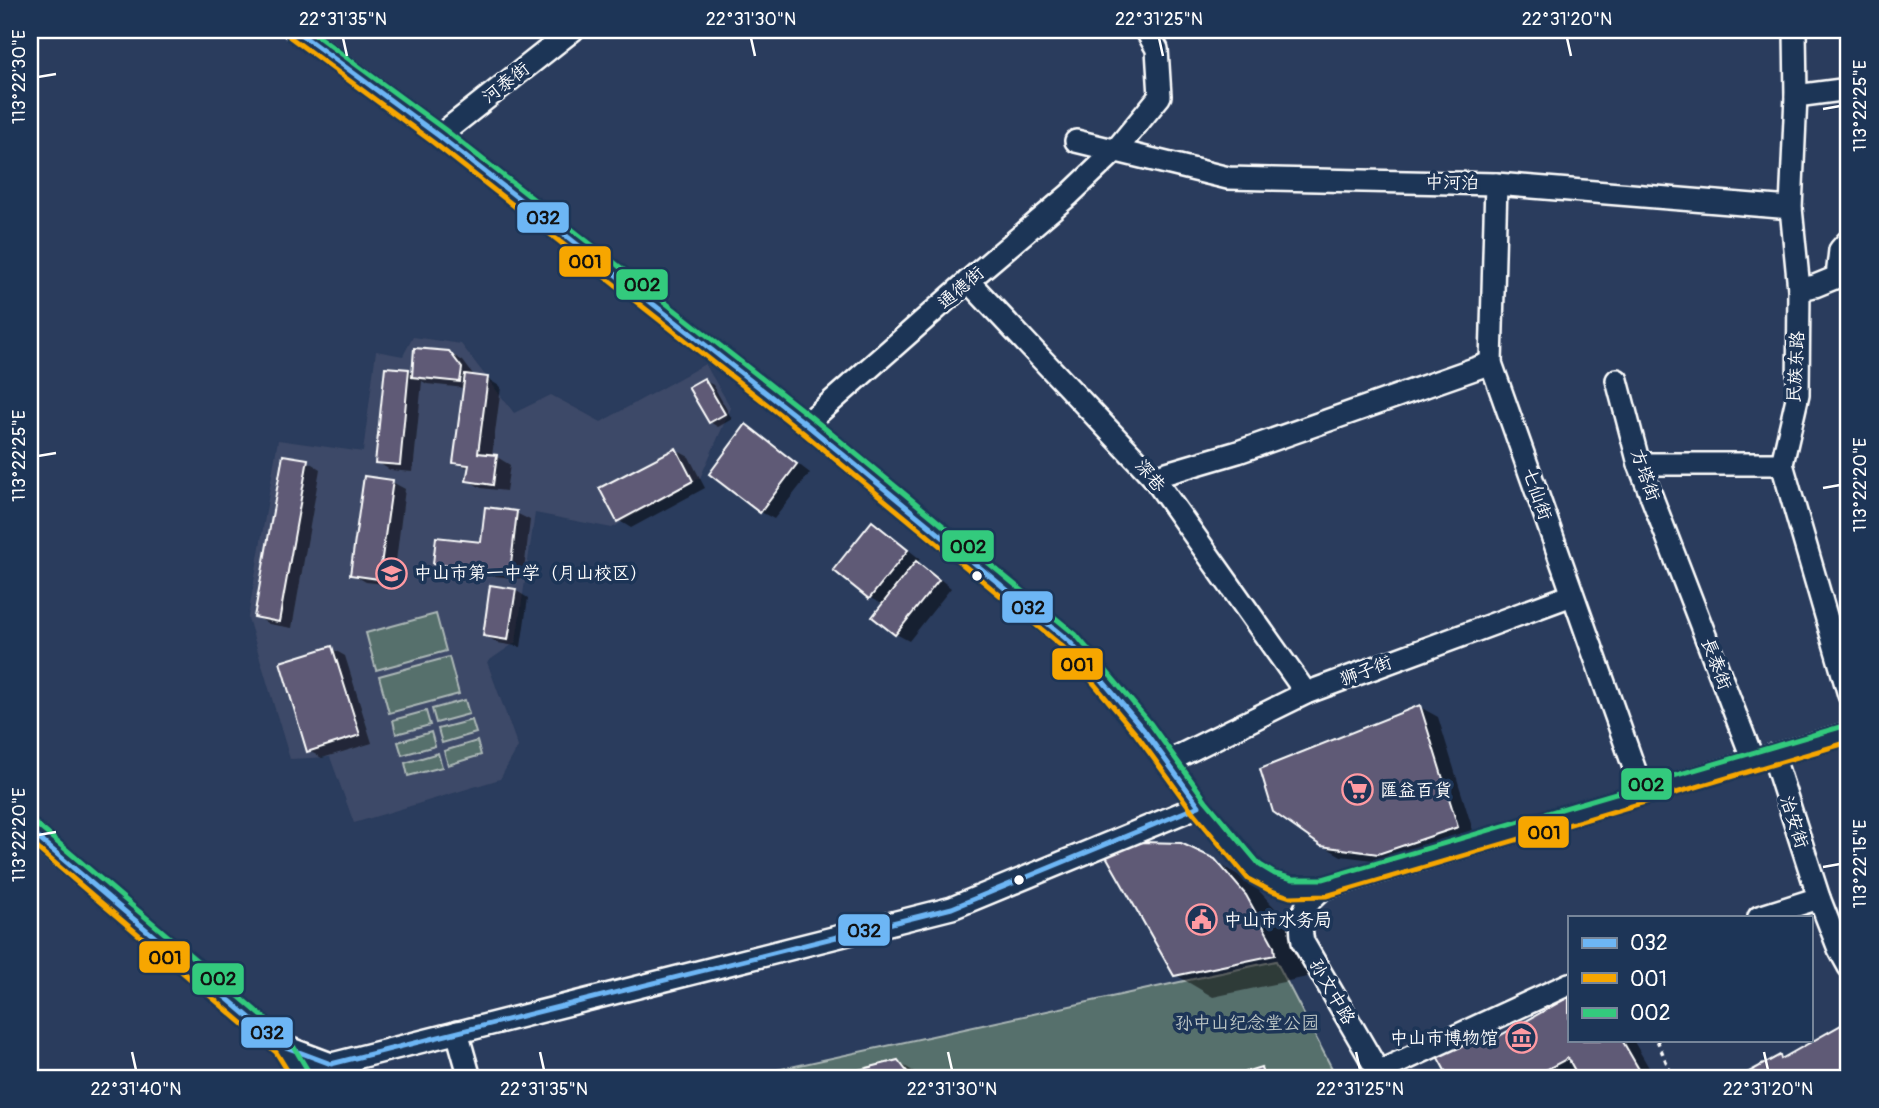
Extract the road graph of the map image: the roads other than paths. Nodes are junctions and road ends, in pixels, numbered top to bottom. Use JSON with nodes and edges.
{"nodes":[{"id":1,"x":295,"y":30,"type":"edge"},
{"id":2,"x":573,"y":30,"type":"edge"},
{"id":3,"x":1146,"y":30,"type":"edge"},
{"id":4,"x":1795,"y":30,"type":"edge"},
{"id":5,"x":1849,"y":89,"type":"edge"},
{"id":6,"x":1796,"y":96,"type":"junction"},
{"id":7,"x":439,"y":136,"type":"junction"},
{"id":8,"x":1076,"y":141,"type":"dead end"},
{"id":9,"x":1115,"y":151,"type":"junction"},
{"id":10,"x":1496,"y":184,"type":"junction"},
{"id":11,"x":1791,"y":208,"type":"junction"},
{"id":12,"x":1849,"y":242,"type":"edge"},
{"id":13,"x":968,"y":281,"type":"junction"},
{"id":14,"x":1828,"y":281,"type":"junction"},
{"id":15,"x":1799,"y":289,"type":"junction"},
{"id":16,"x":1849,"y":289,"type":"edge"},
{"id":17,"x":1491,"y":363,"type":"junction"},
{"id":18,"x":1617,"y":380,"type":"dead end"},
{"id":19,"x":806,"y":424,"type":"junction"},
{"id":20,"x":1639,"y":464,"type":"junction"},
{"id":21,"x":1782,"y":464,"type":"junction"},
{"id":22,"x":1153,"y":477,"type":"junction"},
{"id":23,"x":1679,"y":568,"type":"joint"},
{"id":24,"x":1572,"y":595,"type":"junction"},
{"id":25,"x":1306,"y":693,"type":"junction"},
{"id":26,"x":1849,"y":695,"type":"edge"},
{"id":27,"x":1849,"y":733,"type":"edge"},
{"id":28,"x":1763,"y":757,"type":"junction"},
{"id":29,"x":1167,"y":762,"type":"junction"},
{"id":30,"x":1643,"y":793,"type":"junction"},
{"id":31,"x":1199,"y":806,"type":"junction"},
{"id":32,"x":30,"y":831,"type":"edge"},
{"id":33,"x":1324,"y":888,"type":"junction"},
{"id":34,"x":1819,"y":898,"type":"junction"},
{"id":35,"x":1762,"y":916,"type":"edge"},
{"id":36,"x":1849,"y":967,"type":"edge"},
{"id":37,"x":1568,"y":984,"type":"edge"},
{"id":38,"x":457,"y":1032,"type":"junction"},
{"id":39,"x":283,"y":1046,"type":"junction"},
{"id":40,"x":369,"y":1054,"type":"junction"},
{"id":41,"x":331,"y":1065,"type":"junction"},
{"id":42,"x":1380,"y":1075,"type":"edge"},
{"id":43,"x":352,"y":1076,"type":"edge"},
{"id":44,"x":302,"y":1078,"type":"edge"},
{"id":45,"x":312,"y":1078,"type":"edge"},
{"id":46,"x":470,"y":1078,"type":"edge"}],
"edges":[{"from":1,"to":7,"type":"street"},
{"from":2,"to":7,"type":"street","name":"河泰街"},
{"from":3,"to":9,"type":"street","name":"通德街"},
{"from":4,"to":6,"type":"street","name":"民族东路"},
{"from":5,"to":6,"type":"street"},
{"from":6,"to":11,"type":"street","name":"民族东路"},
{"from":7,"to":19,"type":"street"},
{"from":8,"to":9,"type":"street","name":"中河泊"},
{"from":9,"to":10,"type":"street","name":"中河泊"},
{"from":9,"to":13,"type":"street","name":"通德街"},
{"from":10,"to":11,"type":"street","name":"中河泊"},
{"from":10,"to":17,"type":"street","name":"七仙街"},
{"from":11,"to":15,"type":"street","name":"民族东路"},
{"from":12,"to":14,"type":"street"},
{"from":13,"to":19,"type":"street","name":"通德街"},
{"from":13,"to":22,"type":"street","name":"深巷"},
{"from":14,"to":15,"type":"street"},
{"from":14,"to":16,"type":"street"},
{"from":15,"to":21,"type":"street","name":"民族东路"},
{"from":17,"to":22,"type":"street"},
{"from":17,"to":24,"type":"street","name":"七仙街"},
{"from":18,"to":20,"type":"street","name":"方塔街"},
{"from":19,"to":29,"type":"street"},
{"from":20,"to":21,"type":"street"},
{"from":20,"to":23,"type":"street","name":"方塔街"},
{"from":21,"to":26,"type":"street","name":"民族东路"},
{"from":22,"to":25,"type":"street","name":"深巷"},
{"from":23,"to":28,"type":"street","name":"長泰街"},
{"from":24,"to":25,"type":"street","name":"狮子街"},
{"from":24,"to":30,"type":"street","name":"七仙街"},
{"from":25,"to":29,"type":"street","name":"狮子街"},
{"from":27,"to":28,"type":"street"},
{"from":28,"to":30,"type":"street"},
{"from":28,"to":34,"type":"street","name":"治安街"},
{"from":29,"to":31,"type":"street"},
{"from":30,"to":33,"type":"street"},
{"from":31,"to":33,"type":"street"},
{"from":31,"to":38,"type":"street"},
{"from":32,"to":39,"type":"street"},
{"from":33,"to":42,"type":"street","name":"孙文中路"},
{"from":34,"to":35,"type":"street"},
{"from":34,"to":36,"type":"street","name":"治安街"},
{"from":37,"to":42,"type":"street"},
{"from":38,"to":40,"type":"street"},
{"from":38,"to":46,"type":"street"},
{"from":39,"to":41,"type":"street"},
{"from":39,"to":44,"type":"street"},
{"from":40,"to":41,"type":"street"},
{"from":40,"to":43,"type":"street"},
{"from":41,"to":43,"type":"street"},
{"from":41,"to":45,"type":"street"}]}
